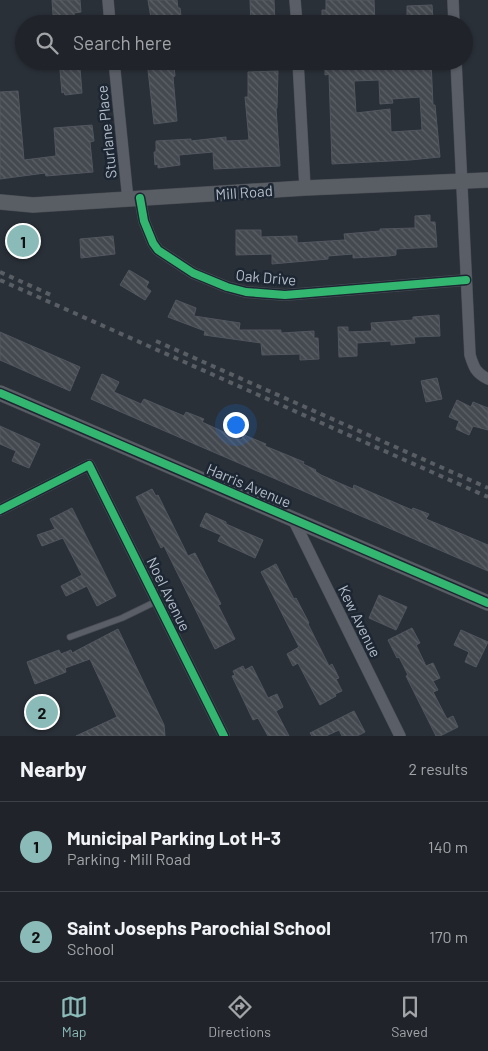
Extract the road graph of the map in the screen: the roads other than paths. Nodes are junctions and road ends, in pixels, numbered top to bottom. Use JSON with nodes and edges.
{"nodes":[{"id":1,"x":108,"y":0,"type":"edge"},
{"id":2,"x":295,"y":0,"type":"edge"},
{"id":3,"x":453,"y":0,"type":"edge"},
{"id":4,"x":109,"y":15,"type":"edge"},
{"id":5,"x":296,"y":15,"type":"edge"},
{"id":6,"x":454,"y":15,"type":"edge"},
{"id":7,"x":115,"y":70,"type":"edge"},
{"id":8,"x":298,"y":70,"type":"edge"},
{"id":9,"x":456,"y":70,"type":"edge"},
{"id":10,"x":488,"y":180,"type":"edge"},
{"id":11,"x":462,"y":181,"type":"junction"},
{"id":12,"x":305,"y":188,"type":"junction"},
{"id":13,"x":134,"y":199,"type":"junction"},
{"id":14,"x":0,"y":202,"type":"edge"},
{"id":15,"x":466,"y":280,"type":"junction"},
{"id":16,"x":488,"y":379,"type":"edge"},
{"id":17,"x":0,"y":393,"type":"edge"},
{"id":18,"x":0,"y":510,"type":"edge"},
{"id":19,"x":293,"y":519,"type":"junction"},
{"id":20,"x":157,"y":601,"type":"junction"},
{"id":21,"x":488,"y":603,"type":"edge"},
{"id":22,"x":70,"y":637,"type":"dead end"},
{"id":23,"x":224,"y":736,"type":"edge"},
{"id":24,"x":400,"y":736,"type":"edge"}],
"edges":[{"from":1,"to":4,"type":"street"},
{"from":2,"to":5,"type":"street"},
{"from":3,"to":6,"type":"street"},
{"from":7,"to":13,"type":"street","name":"Sturlane Place"},
{"from":8,"to":12,"type":"street"},
{"from":9,"to":11,"type":"street"},
{"from":10,"to":11,"type":"street","name":"Mill Road"},
{"from":11,"to":12,"type":"street","name":"Mill Road"},
{"from":11,"to":15,"type":"street"},
{"from":12,"to":13,"type":"street","name":"Mill Road"},
{"from":13,"to":14,"type":"street","name":"Mill Road"},
{"from":13,"to":15,"type":"street","name":"Oak Drive"},
{"from":15,"to":16,"type":"street"},
{"from":17,"to":19,"type":"street","name":"Harris Avenue"},
{"from":18,"to":20,"type":"street","name":"Noel Avenue"},
{"from":19,"to":21,"type":"street","name":"Harris Avenue"},
{"from":19,"to":24,"type":"street","name":"Kew Avenue"},
{"from":20,"to":22,"type":"lane"},
{"from":20,"to":23,"type":"street","name":"Noel Avenue"}]}
